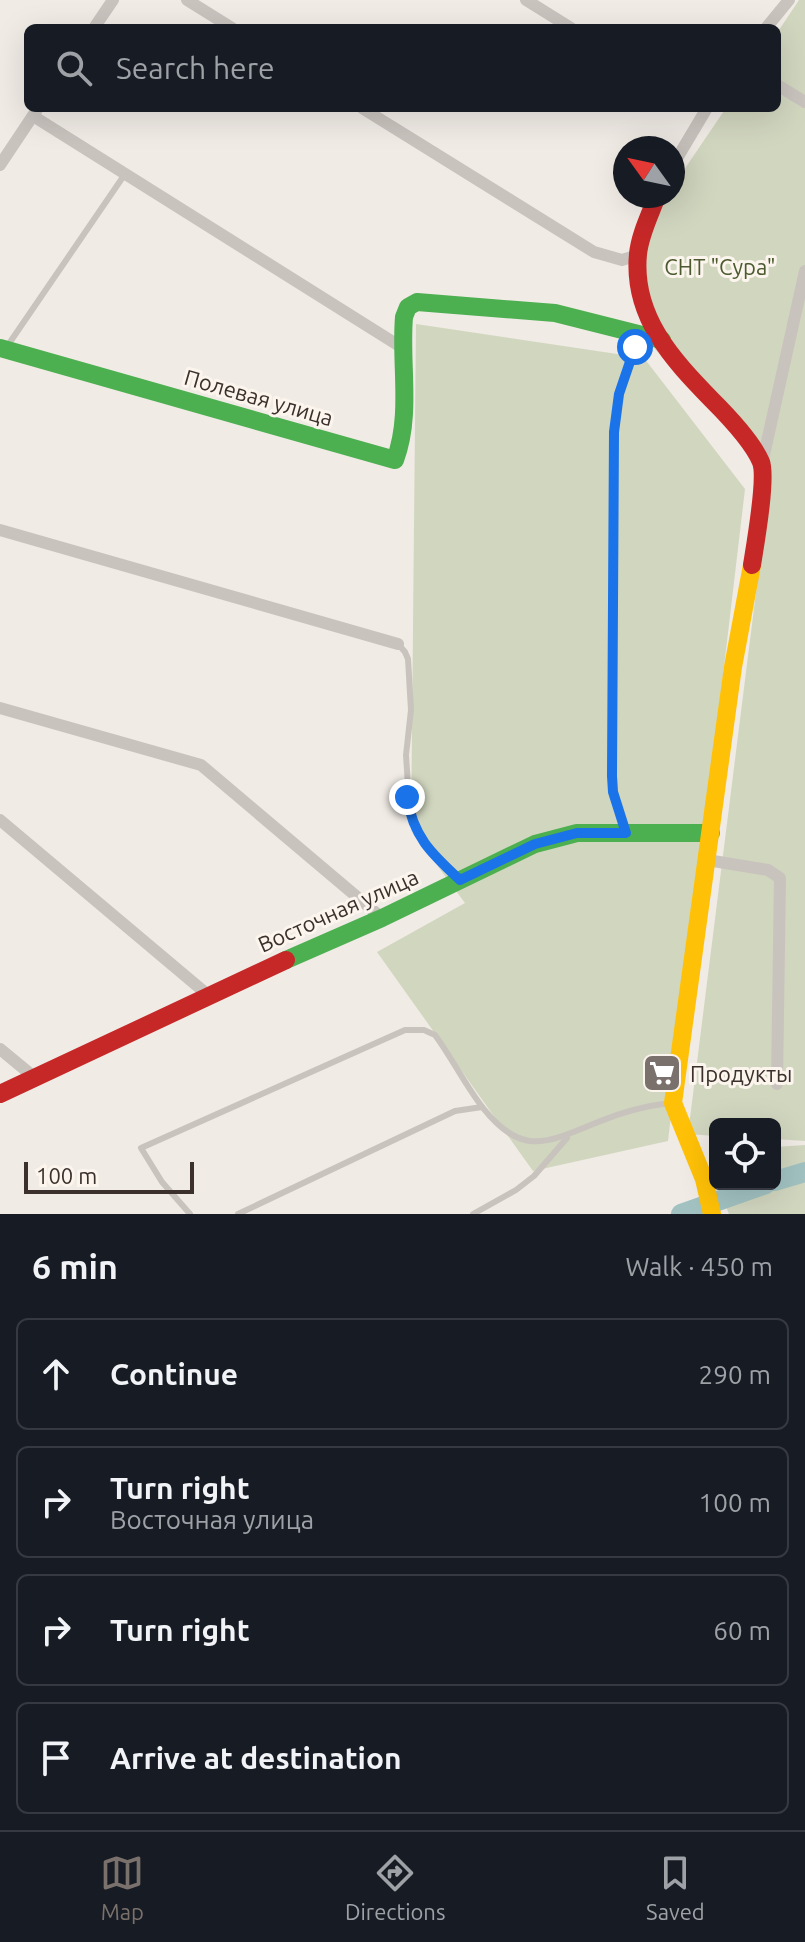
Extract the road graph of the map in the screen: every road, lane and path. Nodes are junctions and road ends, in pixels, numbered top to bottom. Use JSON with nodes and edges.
{"nodes":[{"id":1,"x":113,"y":0,"type":"edge"},
{"id":2,"x":187,"y":0,"type":"edge"},
{"id":3,"x":526,"y":0,"type":"edge"},
{"id":4,"x":789,"y":0,"type":"edge"},
{"id":5,"x":97,"y":24,"type":"edge"},
{"id":6,"x":226,"y":24,"type":"edge"},
{"id":7,"x":565,"y":24,"type":"edge"},
{"id":8,"x":769,"y":24,"type":"edge"},
{"id":9,"x":781,"y":87,"type":"edge"},
{"id":10,"x":805,"y":102,"type":"edge"},
{"id":11,"x":35,"y":112,"type":"edge"},
{"id":12,"x":368,"y":112,"type":"edge"},
{"id":13,"x":705,"y":112,"type":"edge"},
{"id":14,"x":685,"y":145,"type":"edge"},
{"id":15,"x":0,"y":165,"type":"edge"},
{"id":16,"x":125,"y":174,"type":"junction"},
{"id":17,"x":652,"y":208,"type":"edge"},
{"id":18,"x":638,"y":255,"type":"junction"},
{"id":19,"x":805,"y":271,"type":"edge"},
{"id":20,"x":642,"y":335,"type":"junction"},
{"id":21,"x":662,"y":340,"type":"junction"},
{"id":22,"x":401,"y":347,"type":"junction"},
{"id":23,"x":2,"y":349,"type":"edge"},
{"id":24,"x":762,"y":464,"type":"junction"},
{"id":25,"x":0,"y":530,"type":"edge"},
{"id":26,"x":398,"y":644,"type":"joint"},
{"id":27,"x":0,"y":708,"type":"edge"},
{"id":28,"x":0,"y":820,"type":"edge"},
{"id":29,"x":626,"y":833,"type":"junction"},
{"id":30,"x":711,"y":833,"type":"junction"},
{"id":31,"x":707,"y":860,"type":"junction"},
{"id":32,"x":460,"y":880,"type":"junction"},
{"id":33,"x":382,"y":918,"type":"junction"},
{"id":34,"x":208,"y":995,"type":"junction"},
{"id":35,"x":0,"y":1049,"type":"edge"},
{"id":36,"x":34,"y":1077,"type":"junction"},
{"id":37,"x":777,"y":1084,"type":"dead end"},
{"id":38,"x":0,"y":1094,"type":"edge"},
{"id":39,"x":673,"y":1103,"type":"junction"},
{"id":40,"x":482,"y":1107,"type":"junction"},
{"id":41,"x":569,"y":1135,"type":"junction"},
{"id":42,"x":190,"y":1214,"type":"edge"},
{"id":43,"x":238,"y":1214,"type":"edge"},
{"id":44,"x":473,"y":1214,"type":"edge"},
{"id":45,"x":712,"y":1214,"type":"edge"}],
"edges":[{"from":1,"to":5,"type":"street"},
{"from":2,"to":6,"type":"street"},
{"from":3,"to":7,"type":"street"},
{"from":4,"to":8,"type":"street"},
{"from":9,"to":10,"type":"street"},
{"from":11,"to":15,"type":"street"},
{"from":11,"to":16,"type":"street"},
{"from":12,"to":18,"type":"street"},
{"from":13,"to":14,"type":"street"},
{"from":16,"to":22,"type":"street"},
{"from":16,"to":23,"type":"lane"},
{"from":17,"to":18,"type":"street"},
{"from":18,"to":21,"type":"street"},
{"from":19,"to":24,"type":"street"},
{"from":20,"to":21,"type":"street"},
{"from":20,"to":22,"type":"street"},
{"from":20,"to":29,"type":"lane"},
{"from":21,"to":24,"type":"street"},
{"from":22,"to":23,"type":"street","name":"Полевая улица"},
{"from":24,"to":30,"type":"street"},
{"from":25,"to":26,"type":"street"},
{"from":26,"to":32,"type":"lane"},
{"from":27,"to":33,"type":"street"},
{"from":28,"to":34,"type":"street"},
{"from":29,"to":30,"type":"street","name":"Восточная улица"},
{"from":29,"to":32,"type":"street","name":"Восточная улица"},
{"from":30,"to":31,"type":"street"},
{"from":31,"to":37,"type":"street"},
{"from":31,"to":39,"type":"street"},
{"from":32,"to":33,"type":"street","name":"Восточная улица"},
{"from":33,"to":34,"type":"street","name":"Восточная улица"},
{"from":34,"to":36,"type":"street","name":"Восточная улица"},
{"from":35,"to":36,"type":"street"},
{"from":36,"to":38,"type":"street","name":"Восточная улица"},
{"from":39,"to":41,"type":"lane"},
{"from":39,"to":45,"type":"street"},
{"from":40,"to":41,"type":"lane"},
{"from":40,"to":42,"type":"lane"},
{"from":40,"to":43,"type":"lane"},
{"from":41,"to":44,"type":"lane"}]}
